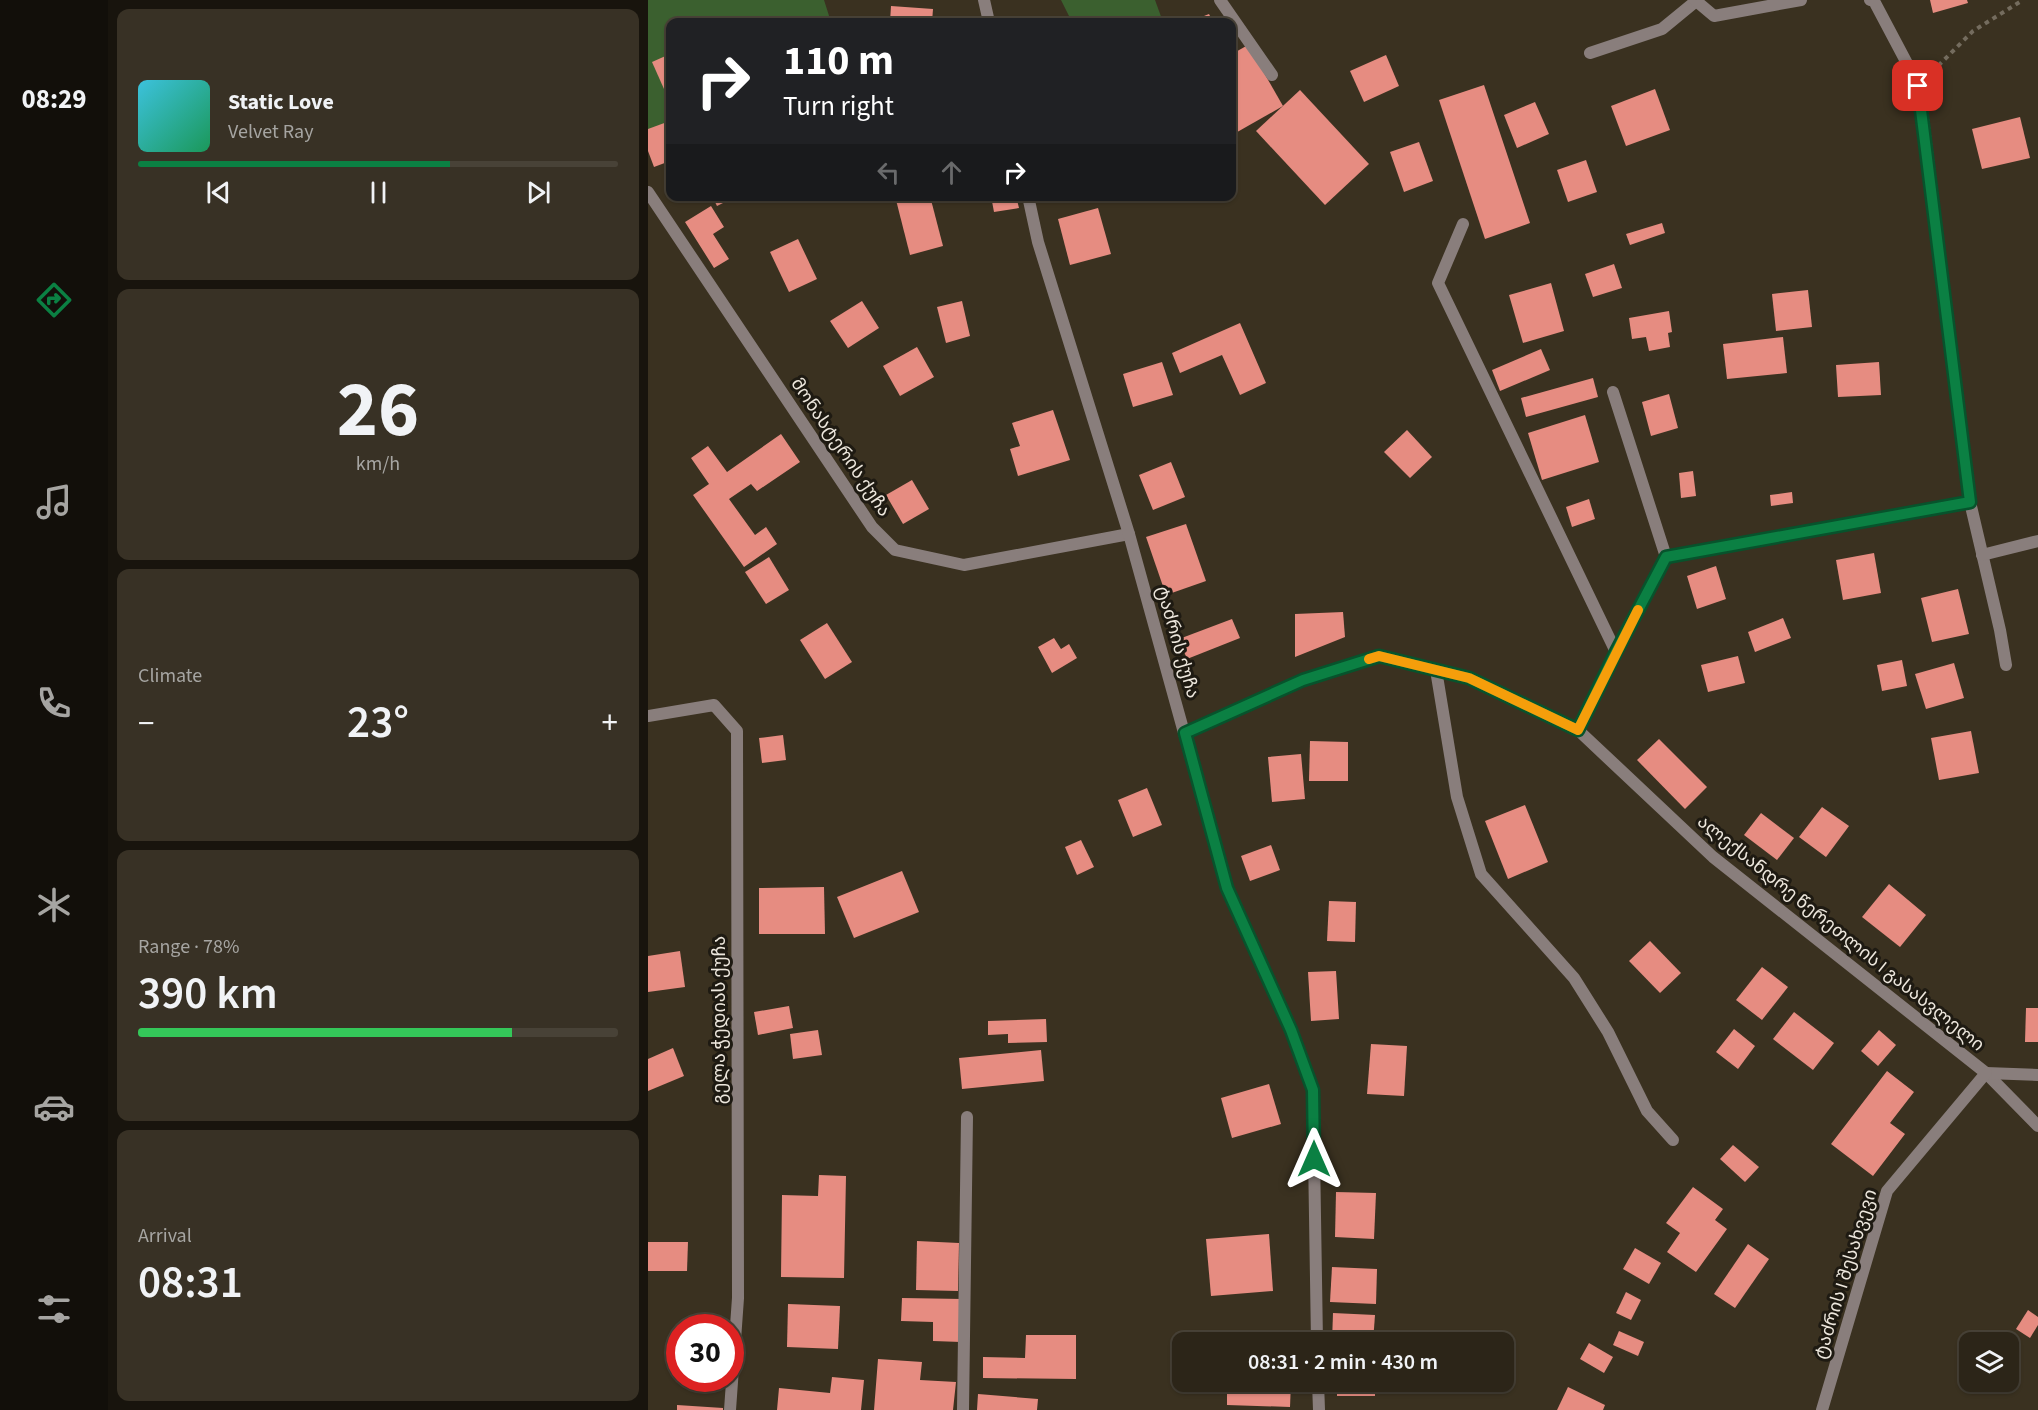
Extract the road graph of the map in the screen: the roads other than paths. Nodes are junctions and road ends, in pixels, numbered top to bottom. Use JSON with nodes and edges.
{"nodes":[{"id":1,"x":984,"y":0,"type":"edge"},
{"id":2,"x":1220,"y":0,"type":"edge"},
{"id":3,"x":1696,"y":0,"type":"edge"},
{"id":4,"x":1801,"y":0,"type":"edge"},
{"id":5,"x":1870,"y":0,"type":"edge"},
{"id":6,"x":988,"y":18,"type":"edge"},
{"id":7,"x":1232,"y":18,"type":"edge"},
{"id":8,"x":1236,"y":23,"type":"edge"},
{"id":9,"x":1590,"y":53,"type":"dead end"},
{"id":10,"x":1272,"y":75,"type":"dead end"},
{"id":11,"x":648,"y":192,"type":"edge"},
{"id":12,"x":1029,"y":201,"type":"edge"},
{"id":13,"x":1463,"y":224,"type":"dead end"},
{"id":14,"x":1613,"y":392,"type":"dead end"},
{"id":15,"x":1970,"y":502,"type":"junction"},
{"id":16,"x":1129,"y":534,"type":"junction"},
{"id":17,"x":2038,"y":541,"type":"edge"},
{"id":18,"x":1982,"y":555,"type":"junction"},
{"id":19,"x":1666,"y":557,"type":"junction"},
{"id":20,"x":1616,"y":652,"type":"junction"},
{"id":21,"x":2006,"y":665,"type":"dead end"},
{"id":22,"x":1436,"y":670,"type":"junction"},
{"id":23,"x":648,"y":716,"type":"edge"},
{"id":24,"x":1578,"y":730,"type":"junction"},
{"id":25,"x":1185,"y":733,"type":"junction"},
{"id":26,"x":1986,"y":1073,"type":"junction"},
{"id":27,"x":2038,"y":1075,"type":"edge"},
{"id":28,"x":967,"y":1117,"type":"dead end"},
{"id":29,"x":2038,"y":1126,"type":"edge"},
{"id":30,"x":1673,"y":1140,"type":"dead end"},
{"id":31,"x":1317,"y":1332,"type":"edge"},
{"id":32,"x":1318,"y":1392,"type":"edge"},
{"id":33,"x":730,"y":1410,"type":"edge"},
{"id":34,"x":963,"y":1410,"type":"edge"},
{"id":35,"x":1319,"y":1410,"type":"edge"},
{"id":36,"x":1822,"y":1410,"type":"edge"}],
"edges":[{"from":1,"to":6,"type":"street"},
{"from":2,"to":7,"type":"street"},
{"from":3,"to":4,"type":"street"},
{"from":3,"to":9,"type":"street"},
{"from":5,"to":15,"type":"street"},
{"from":8,"to":10,"type":"street"},
{"from":11,"to":16,"type":"street","name":"მონასტერის ქუჩა"},
{"from":12,"to":16,"type":"street","name":"ტაძრის ქუჩა"},
{"from":13,"to":20,"type":"street"},
{"from":14,"to":19,"type":"street"},
{"from":15,"to":18,"type":"street"},
{"from":15,"to":19,"type":"street"},
{"from":16,"to":25,"type":"street","name":"ტაძრის ქუჩა"},
{"from":17,"to":18,"type":"street"},
{"from":18,"to":21,"type":"street"},
{"from":19,"to":20,"type":"street"},
{"from":20,"to":24,"type":"street"},
{"from":22,"to":24,"type":"street","name":"ალექსანდრე წერეთლის I გასასვლელი"},
{"from":22,"to":25,"type":"street","name":"ალექსანდრე წერეთლის I გასასვლელი"},
{"from":22,"to":30,"type":"street"},
{"from":23,"to":33,"type":"street","name":"გელა ჭედიას ქუჩა"},
{"from":24,"to":26,"type":"street","name":"ალექსანდრე წერეთლის I გასასვლელი"},
{"from":25,"to":31,"type":"street","name":"ტაძრის ქუჩა"},
{"from":26,"to":27,"type":"street","name":"ალექსანდრე წერეთლის I გასასვლელი"},
{"from":26,"to":29,"type":"street"},
{"from":26,"to":36,"type":"street","name":"ტაძრის I შესახვევი"},
{"from":28,"to":34,"type":"street"},
{"from":32,"to":35,"type":"street"}]}
